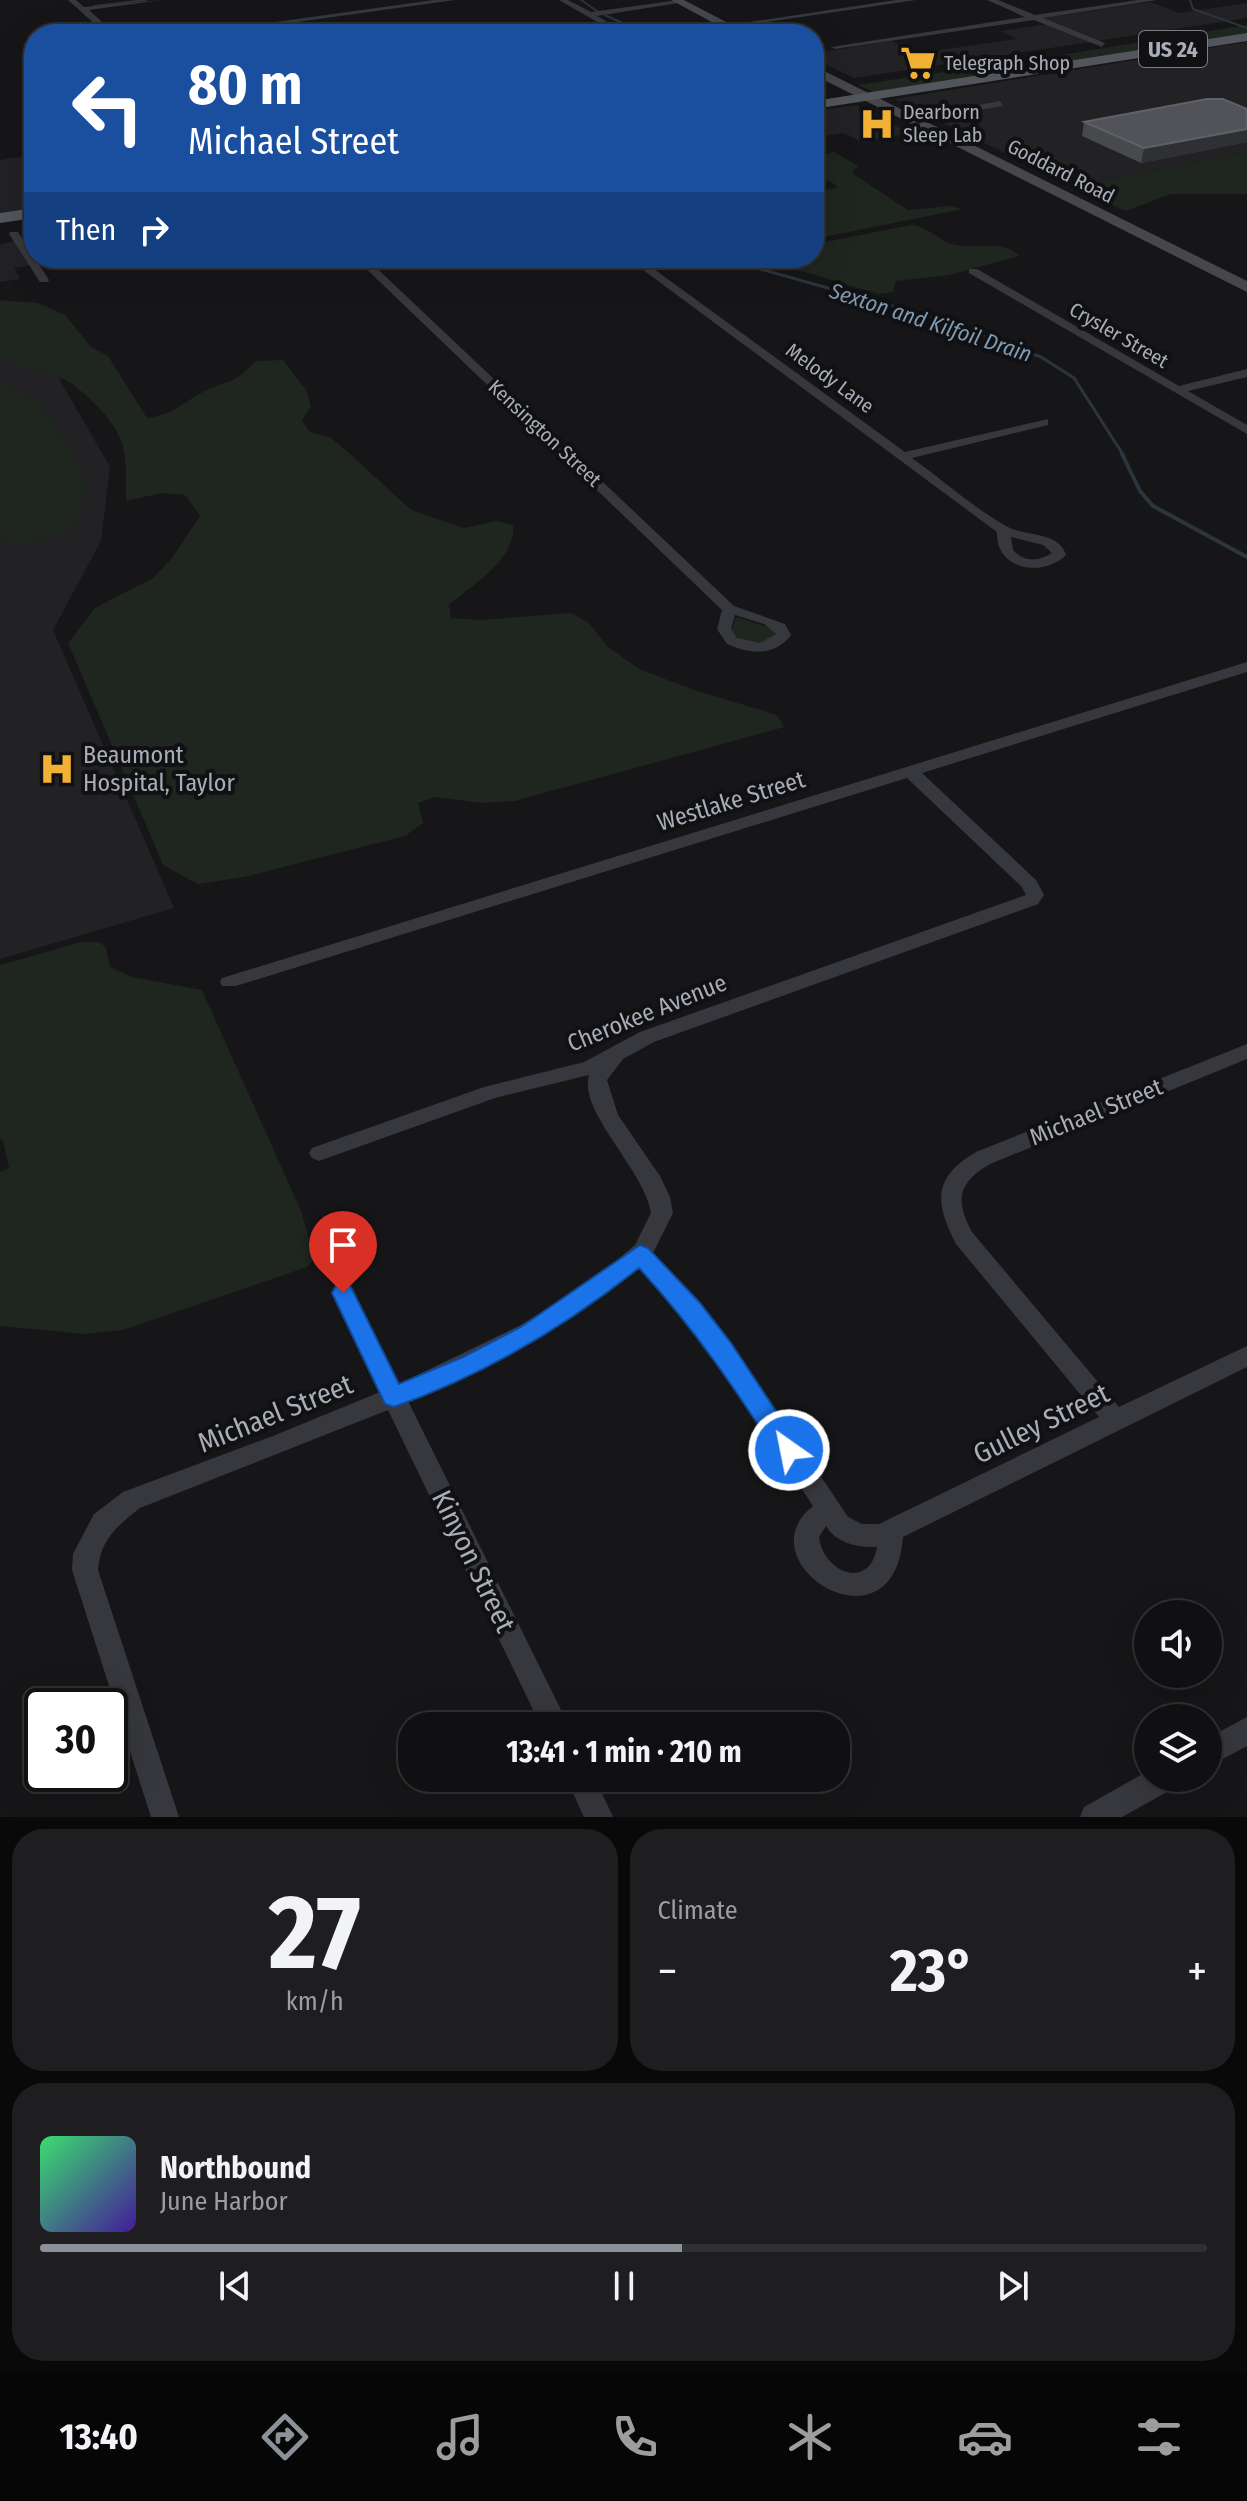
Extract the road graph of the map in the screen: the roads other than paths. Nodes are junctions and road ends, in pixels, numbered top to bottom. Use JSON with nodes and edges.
{"nodes":[{"id":1,"x":72,"y":0,"type":"edge"},
{"id":2,"x":158,"y":0,"type":"edge"},
{"id":3,"x":451,"y":0,"type":"edge"},
{"id":4,"x":563,"y":0,"type":"edge"},
{"id":5,"x":912,"y":0,"type":"edge"},
{"id":6,"x":991,"y":0,"type":"edge"},
{"id":7,"x":1153,"y":0,"type":"edge"},
{"id":8,"x":678,"y":1,"type":"edge"},
{"id":9,"x":82,"y":9,"type":"junction"},
{"id":10,"x":589,"y":15,"type":"junction"},
{"id":11,"x":1034,"y":17,"type":"junction"},
{"id":12,"x":1247,"y":22,"type":"edge"},
{"id":13,"x":99,"y":24,"type":"edge"},
{"id":14,"x":268,"y":24,"type":"edge"},
{"id":15,"x":606,"y":24,"type":"edge"},
{"id":16,"x":723,"y":24,"type":"edge"},
{"id":17,"x":741,"y":24,"type":"edge"},
{"id":18,"x":1247,"y":37,"type":"edge"},
{"id":19,"x":1144,"y":38,"type":"junction"},
{"id":20,"x":1102,"y":45,"type":"junction"},
{"id":21,"x":835,"y":47,"type":"dead end"},
{"id":22,"x":1013,"y":58,"type":"dead end"},
{"id":23,"x":973,"y":64,"type":"dead end"},
{"id":24,"x":1054,"y":67,"type":"junction"},
{"id":25,"x":824,"y":75,"type":"edge"},
{"id":26,"x":876,"y":79,"type":"dead end"},
{"id":27,"x":842,"y":85,"type":"junction"},
{"id":28,"x":824,"y":88,"type":"edge"},
{"id":29,"x":889,"y":93,"type":"junction"},
{"id":30,"x":867,"y":96,"type":"junction"},
{"id":31,"x":824,"y":103,"type":"edge"},
{"id":32,"x":1000,"y":104,"type":"dead end"},
{"id":33,"x":911,"y":118,"type":"junction"},
{"id":34,"x":24,"y":216,"type":"edge"},
{"id":35,"x":0,"y":220,"type":"edge"},
{"id":36,"x":7,"y":235,"type":"edge"},
{"id":37,"x":24,"y":256,"type":"edge"},
{"id":38,"x":34,"y":268,"type":"edge"},
{"id":39,"x":371,"y":268,"type":"edge"},
{"id":40,"x":646,"y":268,"type":"edge"},
{"id":41,"x":973,"y":271,"type":"dead end"},
{"id":42,"x":44,"y":280,"type":"dead end"},
{"id":43,"x":1247,"y":287,"type":"edge"},
{"id":44,"x":1247,"y":373,"type":"edge"},
{"id":45,"x":1177,"y":390,"type":"junction"},
{"id":46,"x":1044,"y":422,"type":"dead end"},
{"id":47,"x":1247,"y":430,"type":"edge"},
{"id":48,"x":904,"y":456,"type":"junction"},
{"id":49,"x":1004,"y":531,"type":"dead end"},
{"id":50,"x":729,"y":609,"type":"dead end"},
{"id":51,"x":1247,"y":667,"type":"edge"},
{"id":52,"x":910,"y":771,"type":"junction"},
{"id":53,"x":229,"y":982,"type":"dead end"},
{"id":54,"x":1247,"y":1051,"type":"edge"},
{"id":55,"x":615,"y":1056,"type":"junction"},
{"id":56,"x":319,"y":1153,"type":"dead end"},
{"id":57,"x":640,"y":1254,"type":"junction"},
{"id":58,"x":343,"y":1293,"type":"dead end"},
{"id":59,"x":1247,"y":1356,"type":"edge"},
{"id":60,"x":394,"y":1397,"type":"junction"},
{"id":61,"x":1115,"y":1419,"type":"junction"},
{"id":62,"x":828,"y":1509,"type":"junction"},
{"id":63,"x":891,"y":1530,"type":"junction"},
{"id":64,"x":548,"y":1712,"type":"edge"},
{"id":65,"x":1247,"y":1731,"type":"edge"},
{"id":66,"x":1222,"y":1745,"type":"edge"},
{"id":67,"x":587,"y":1792,"type":"edge"},
{"id":68,"x":1139,"y":1792,"type":"edge"},
{"id":69,"x":165,"y":1817,"type":"edge"},
{"id":70,"x":599,"y":1817,"type":"edge"},
{"id":71,"x":1094,"y":1817,"type":"edge"}],
"edges":[{"from":1,"to":9,"type":"street"},
{"from":2,"to":9,"type":"street"},
{"from":3,"to":14,"type":"street"},
{"from":4,"to":10,"type":"street"},
{"from":5,"to":17,"type":"street"},
{"from":6,"to":11,"type":"street"},
{"from":7,"to":11,"type":"street"},
{"from":8,"to":10,"type":"street"},
{"from":8,"to":16,"type":"main road"},
{"from":9,"to":13,"type":"street"},
{"from":10,"to":15,"type":"street"},
{"from":11,"to":20,"type":"street"},
{"from":11,"to":21,"type":"street"},
{"from":12,"to":19,"type":"main road","number":"US 24"},
{"from":18,"to":24,"type":"main road","number":"US 24"},
{"from":19,"to":20,"type":"main road","number":"US 24"},
{"from":19,"to":24,"type":"main road"},
{"from":20,"to":22,"type":"main road","number":"US 24"},
{"from":23,"to":29,"type":"main road"},
{"from":24,"to":29,"type":"main road","number":"US 24"},
{"from":25,"to":27,"type":"main road","name":"Goddard Road"},
{"from":26,"to":27,"type":"main road"},
{"from":27,"to":28,"type":"main road"},
{"from":27,"to":30,"type":"main road","name":"Goddard Road"},
{"from":29,"to":30,"type":"main road","number":"US 24"},
{"from":30,"to":31,"type":"main road","number":"US 24"},
{"from":30,"to":33,"type":"main road","name":"Goddard Road"},
{"from":32,"to":33,"type":"street"},
{"from":33,"to":43,"type":"main road","name":"Goddard Road"},
{"from":34,"to":35,"type":"main road"},
{"from":36,"to":37,"type":"street"},
{"from":38,"to":42,"type":"street"},
{"from":39,"to":50,"type":"street","name":"Kensington Street"},
{"from":40,"to":48,"type":"street","name":"Melody Lane"},
{"from":41,"to":45,"type":"street","name":"Crysler Street"},
{"from":44,"to":45,"type":"street"},
{"from":45,"to":47,"type":"street","name":"Crysler Street"},
{"from":46,"to":48,"type":"street"},
{"from":48,"to":49,"type":"street","name":"Melody Lane"},
{"from":51,"to":52,"type":"street","name":"Westlake Street"},
{"from":52,"to":53,"type":"street","name":"Westlake Street"},
{"from":52,"to":55,"type":"street","name":"Cherokee Avenue"},
{"from":54,"to":61,"type":"street","name":"Michael Street"},
{"from":55,"to":56,"type":"street","name":"Cherokee Avenue"},
{"from":55,"to":57,"type":"street"},
{"from":57,"to":60,"type":"street","name":"Michael Street"},
{"from":57,"to":62,"type":"street"},
{"from":58,"to":60,"type":"street","name":"Kinyon Street"},
{"from":59,"to":61,"type":"street","name":"Gulley Street"},
{"from":60,"to":64,"type":"street","name":"Kinyon Street"},
{"from":60,"to":69,"type":"street","name":"Michael Street"},
{"from":61,"to":63,"type":"street","name":"Gulley Street"},
{"from":62,"to":63,"type":"street","name":"Gulley Street"},
{"from":62,"to":63,"type":"street"},
{"from":65,"to":66,"type":"street"},
{"from":67,"to":70,"type":"street"},
{"from":68,"to":71,"type":"street"}]}
